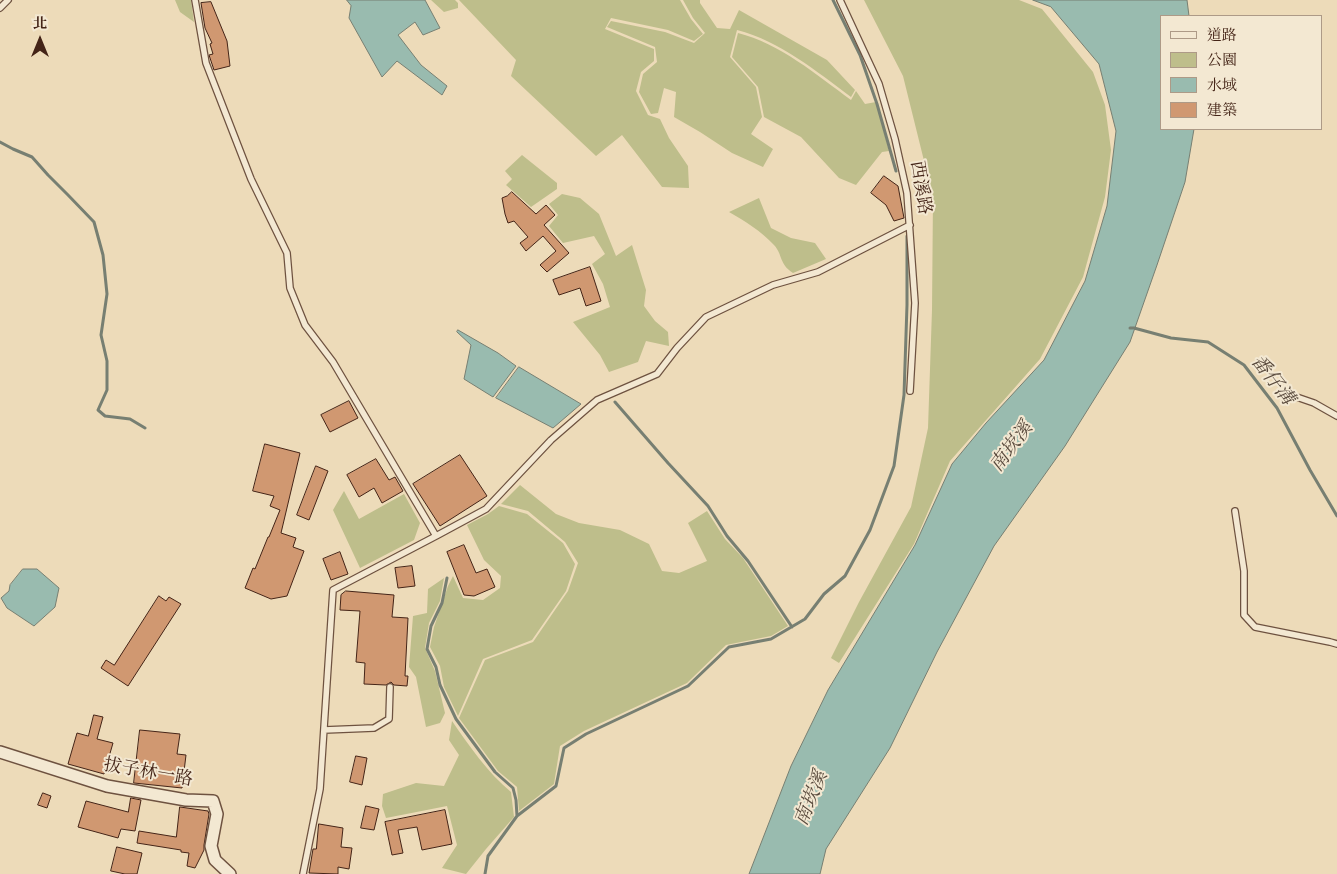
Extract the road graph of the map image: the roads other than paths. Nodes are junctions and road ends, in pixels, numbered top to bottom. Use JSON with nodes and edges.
{"nodes":[{"id":1,"x":8,"y":0,"type":"edge"},
{"id":2,"x":195,"y":0,"type":"edge"},
{"id":3,"x":840,"y":0,"type":"edge"},
{"id":4,"x":0,"y":8,"type":"edge"},
{"id":5,"x":910,"y":225,"type":"junction"},
{"id":6,"x":910,"y":391,"type":"dead end"},
{"id":7,"x":1285,"y":393,"type":"dead end"},
{"id":8,"x":1337,"y":416,"type":"edge"},
{"id":9,"x":1234,"y":511,"type":"dead end"},
{"id":10,"x":436,"y":536,"type":"junction"},
{"id":11,"x":1337,"y":644,"type":"edge"},
{"id":12,"x":390,"y":687,"type":"dead end"},
{"id":13,"x":324,"y":730,"type":"junction"},
{"id":14,"x":0,"y":752,"type":"edge"},
{"id":15,"x":230,"y":874,"type":"edge"},
{"id":16,"x":303,"y":874,"type":"edge"}],
"edges":[{"from":1,"to":4,"type":"lane"},
{"from":2,"to":10,"type":"lane"},
{"from":3,"to":5,"type":"lane","name":"西溪路"},
{"from":5,"to":6,"type":"lane","name":"西溪路"},
{"from":5,"to":10,"type":"lane"},
{"from":7,"to":8,"type":"lane"},
{"from":9,"to":11,"type":"lane"},
{"from":10,"to":13,"type":"lane"},
{"from":12,"to":13,"type":"lane"},
{"from":13,"to":16,"type":"lane"},
{"from":14,"to":15,"type":"street","name":"拔子林一路"}]}
